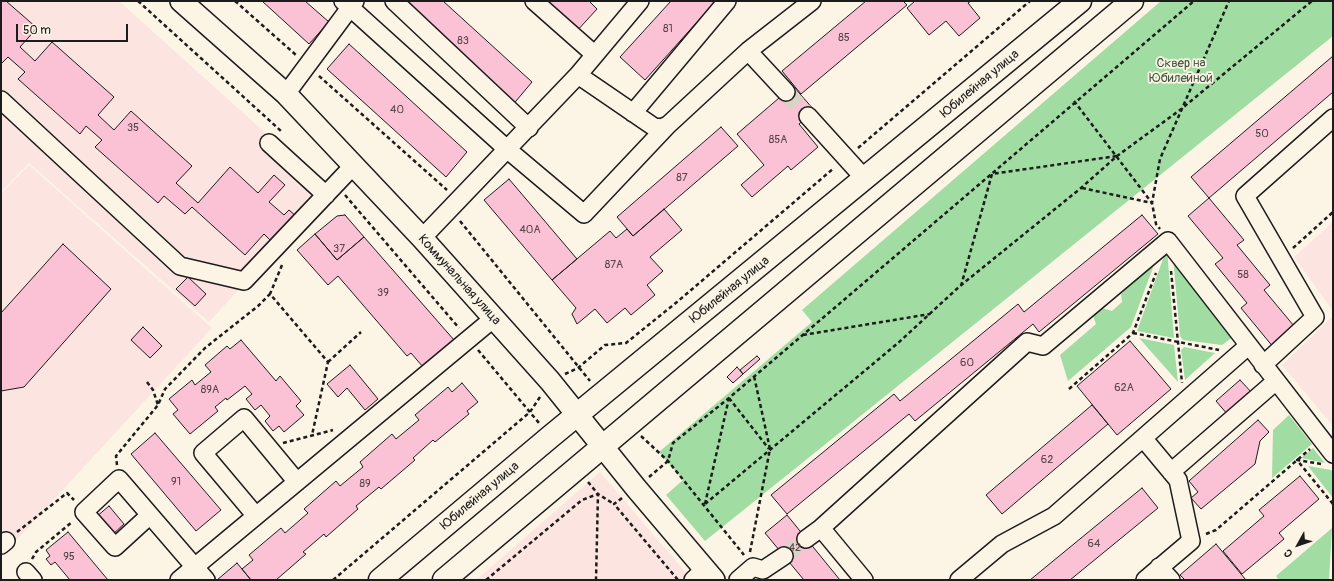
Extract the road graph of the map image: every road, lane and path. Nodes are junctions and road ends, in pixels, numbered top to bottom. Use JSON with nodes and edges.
{"nodes":[{"id":1,"x":138,"y":1,"type":"edge"},
{"id":2,"x":181,"y":1,"type":"edge"},
{"id":3,"x":235,"y":1,"type":"edge"},
{"id":4,"x":394,"y":1,"type":"edge"},
{"id":5,"x":534,"y":1,"type":"edge"},
{"id":6,"x":640,"y":1,"type":"edge"},
{"id":7,"x":727,"y":1,"type":"edge"},
{"id":8,"x":812,"y":1,"type":"edge"},
{"id":9,"x":1030,"y":1,"type":"edge"},
{"id":10,"x":1080,"y":1,"type":"edge"},
{"id":11,"x":1132,"y":1,"type":"edge"},
{"id":12,"x":1194,"y":1,"type":"edge"},
{"id":13,"x":1229,"y":1,"type":"edge"},
{"id":14,"x":1312,"y":1,"type":"edge"},
{"id":15,"x":350,"y":3,"type":"edge"},
{"id":16,"x":748,"y":51,"type":"junction"},
{"id":17,"x":594,"y":54,"type":"junction"},
{"id":18,"x":307,"y":66,"type":"junction"},
{"id":19,"x":578,"y":75,"type":"junction"},
{"id":20,"x":786,"y":92,"type":"tunnel mouth"},
{"id":21,"x":286,"y":94,"type":"junction"},
{"id":22,"x":1,"y":100,"type":"edge"},
{"id":23,"x":1074,"y":101,"type":"junction"},
{"id":24,"x":1180,"y":110,"type":"junction"},
{"id":25,"x":632,"y":113,"type":"junction"},
{"id":26,"x":808,"y":116,"type":"tunnel mouth"},
{"id":27,"x":1333,"y":118,"type":"edge"},
{"id":28,"x":668,"y":125,"type":"junction"},
{"id":29,"x":529,"y":128,"type":"junction"},
{"id":30,"x":287,"y":136,"type":"dead end"},
{"id":31,"x":269,"y":143,"type":"dead end"},
{"id":32,"x":508,"y":150,"type":"junction"},
{"id":33,"x":1117,"y":156,"type":"junction"},
{"id":34,"x":846,"y":158,"type":"junction"},
{"id":35,"x":353,"y":166,"type":"junction"},
{"id":36,"x":992,"y":174,"type":"junction"},
{"id":37,"x":865,"y":179,"type":"junction"},
{"id":38,"x":1081,"y":188,"type":"junction"},
{"id":39,"x":331,"y":190,"type":"junction"},
{"id":40,"x":1152,"y":203,"type":"junction"},
{"id":41,"x":450,"y":209,"type":"junction"},
{"id":42,"x":1333,"y":212,"type":"edge"},
{"id":43,"x":422,"y":238,"type":"junction"},
{"id":44,"x":1168,"y":240,"type":"junction"},
{"id":45,"x":1281,"y":259,"type":"junction"},
{"id":46,"x":284,"y":260,"type":"dead end"},
{"id":47,"x":1158,"y":269,"type":"dead end"},
{"id":48,"x":960,"y":286,"type":"junction"},
{"id":49,"x":270,"y":294,"type":"junction"},
{"id":50,"x":930,"y":314,"type":"junction"},
{"id":51,"x":494,"y":318,"type":"junction"},
{"id":52,"x":361,"y":332,"type":"dead end"},
{"id":53,"x":1133,"y":333,"type":"junction"},
{"id":54,"x":802,"y":335,"type":"junction"},
{"id":55,"x":468,"y":339,"type":"junction"},
{"id":56,"x":1177,"y":342,"type":"junction"},
{"id":57,"x":1243,"y":350,"type":"junction"},
{"id":58,"x":328,"y":362,"type":"junction"},
{"id":59,"x":1263,"y":365,"type":"junction"},
{"id":60,"x":578,"y":368,"type":"junction"},
{"id":61,"x":754,"y":376,"type":"junction"},
{"id":62,"x":550,"y":381,"type":"junction"},
{"id":63,"x":1276,"y":381,"type":"junction"},
{"id":64,"x":147,"y":382,"type":"dead end"},
{"id":65,"x":1069,"y":389,"type":"dead end"},
{"id":66,"x":602,"y":395,"type":"junction"},
{"id":67,"x":729,"y":398,"type":"junction"},
{"id":68,"x":1184,"y":402,"type":"junction"},
{"id":69,"x":158,"y":405,"type":"junction"},
{"id":70,"x":530,"y":412,"type":"junction"},
{"id":71,"x":578,"y":415,"type":"junction"},
{"id":72,"x":630,"y":425,"type":"junction"},
{"id":73,"x":341,"y":428,"type":"dead end"},
{"id":74,"x":312,"y":436,"type":"junction"},
{"id":75,"x":550,"y":437,"type":"junction"},
{"id":76,"x":1143,"y":438,"type":"junction"},
{"id":77,"x":1321,"y":439,"type":"junction"},
{"id":78,"x":267,"y":447,"type":"junction"},
{"id":79,"x":604,"y":447,"type":"junction"},
{"id":80,"x":770,"y":449,"type":"junction"},
{"id":81,"x":1328,"y":459,"type":"edge"},
{"id":82,"x":1297,"y":460,"type":"junction"},
{"id":83,"x":668,"y":461,"type":"junction"},
{"id":84,"x":578,"y":468,"type":"junction"},
{"id":85,"x":1171,"y":472,"type":"junction"},
{"id":86,"x":120,"y":479,"type":"junction"},
{"id":87,"x":297,"y":482,"type":"junction"},
{"id":88,"x":598,"y":494,"type":"junction"},
{"id":89,"x":614,"y":504,"type":"dead end"},
{"id":90,"x":705,"y":504,"type":"junction"},
{"id":91,"x":1333,"y":504,"type":"edge"},
{"id":92,"x":84,"y":512,"type":"junction"},
{"id":93,"x":150,"y":515,"type":"junction"},
{"id":94,"x":256,"y":516,"type":"junction"},
{"id":95,"x":821,"y":528,"type":"junction"},
{"id":96,"x":806,"y":539,"type":"tunnel mouth"},
{"id":97,"x":1191,"y":541,"type":"junction"},
{"id":98,"x":3,"y":543,"type":"edge"},
{"id":99,"x":784,"y":556,"type":"tunnel mouth"},
{"id":100,"x":195,"y":567,"type":"junction"},
{"id":101,"x":759,"y":569,"type":"edge"},
{"id":102,"x":1165,"y":574,"type":"edge"},
{"id":103,"x":29,"y":576,"type":"edge"},
{"id":104,"x":704,"y":576,"type":"edge"},
{"id":105,"x":179,"y":580,"type":"edge"},
{"id":106,"x":206,"y":580,"type":"edge"},
{"id":107,"x":333,"y":580,"type":"edge"},
{"id":108,"x":380,"y":580,"type":"edge"},
{"id":109,"x":444,"y":580,"type":"edge"},
{"id":110,"x":486,"y":580,"type":"edge"},
{"id":111,"x":596,"y":580,"type":"edge"},
{"id":112,"x":738,"y":580,"type":"edge"},
{"id":113,"x":864,"y":580,"type":"edge"},
{"id":114,"x":959,"y":580,"type":"edge"},
{"id":115,"x":1145,"y":580,"type":"edge"}],
"edges":[{"from":1,"to":30,"type":"path"},
{"from":2,"to":21,"type":"main road","name":"Коммунальная улица"},
{"from":3,"to":18,"type":"path"},
{"from":4,"to":29,"type":"street"},
{"from":5,"to":17,"type":"street"},
{"from":6,"to":17,"type":"street"},
{"from":7,"to":25,"type":"street"},
{"from":8,"to":16,"type":"street"},
{"from":9,"to":34,"type":"path"},
{"from":10,"to":37,"type":"highway","name":"Юбилейная улица"},
{"from":11,"to":72,"type":"highway"},
{"from":12,"to":23,"type":"path"},
{"from":13,"to":24,"type":"path"},
{"from":14,"to":24,"type":"path"},
{"from":15,"to":18,"type":"street"},
{"from":15,"to":32,"type":"street"},
{"from":16,"to":20,"type":"street"},
{"from":16,"to":28,"type":"street"},
{"from":17,"to":19,"type":"street"},
{"from":18,"to":21,"type":"street"},
{"from":18,"to":41,"type":"path"},
{"from":19,"to":25,"type":"street"},
{"from":19,"to":29,"type":"street"},
{"from":21,"to":35,"type":"main road","name":"Коммунальная улица"},
{"from":22,"to":39,"type":"street"},
{"from":23,"to":33,"type":"path"},
{"from":23,"to":36,"type":"path"},
{"from":24,"to":33,"type":"path"},
{"from":24,"to":40,"type":"path"},
{"from":25,"to":28,"type":"street"},
{"from":26,"to":34,"type":"street"},
{"from":27,"to":45,"type":"street"},
{"from":28,"to":32,"type":"street"},
{"from":29,"to":32,"type":"street"},
{"from":31,"to":39,"type":"street"},
{"from":32,"to":41,"type":"street"},
{"from":33,"to":36,"type":"path"},
{"from":33,"to":38,"type":"path"},
{"from":33,"to":40,"type":"path"},
{"from":34,"to":37,"type":"street"},
{"from":34,"to":60,"type":"path"},
{"from":35,"to":39,"type":"street"},
{"from":35,"to":43,"type":"main road","name":"Коммунальная улица"},
{"from":36,"to":48,"type":"path"},
{"from":36,"to":54,"type":"path"},
{"from":37,"to":66,"type":"highway","name":"Юбилейная улица"},
{"from":38,"to":40,"type":"path"},
{"from":38,"to":48,"type":"path"},
{"from":39,"to":55,"type":"path"},
{"from":40,"to":44,"type":"path"},
{"from":41,"to":43,"type":"street"},
{"from":41,"to":60,"type":"path"},
{"from":42,"to":45,"type":"path"},
{"from":43,"to":51,"type":"main road","name":"Коммунальная улица"},
{"from":44,"to":56,"type":"path"},
{"from":44,"to":57,"type":"street"},
{"from":44,"to":95,"type":"street"},
{"from":45,"to":59,"type":"street"},
{"from":46,"to":49,"type":"path"},
{"from":47,"to":53,"type":"path"},
{"from":48,"to":50,"type":"path"},
{"from":49,"to":58,"type":"path"},
{"from":49,"to":69,"type":"path"},
{"from":50,"to":54,"type":"path"},
{"from":50,"to":80,"type":"path"},
{"from":51,"to":55,"type":"street"},
{"from":51,"to":62,"type":"main road","name":"Коммунальная улица"},
{"from":52,"to":58,"type":"path"},
{"from":53,"to":56,"type":"path"},
{"from":53,"to":65,"type":"path"},
{"from":54,"to":61,"type":"path"},
{"from":55,"to":70,"type":"path"},
{"from":55,"to":87,"type":"street"},
{"from":56,"to":57,"type":"path"},
{"from":56,"to":68,"type":"path"},
{"from":57,"to":59,"type":"street"},
{"from":57,"to":68,"type":"street"},
{"from":58,"to":74,"type":"path"},
{"from":59,"to":63,"type":"street"},
{"from":60,"to":62,"type":"path"},
{"from":60,"to":66,"type":"path"},
{"from":61,"to":67,"type":"path"},
{"from":61,"to":80,"type":"path"},
{"from":62,"to":70,"type":"path"},
{"from":62,"to":71,"type":"main road","name":"Коммунальная улица"},
{"from":63,"to":77,"type":"street"},
{"from":63,"to":85,"type":"street"},
{"from":64,"to":69,"type":"path"},
{"from":66,"to":71,"type":"highway","name":"Юбилейная улица"},
{"from":67,"to":80,"type":"path"},
{"from":67,"to":83,"type":"path"},
{"from":67,"to":90,"type":"path"},
{"from":68,"to":76,"type":"street"},
{"from":69,"to":86,"type":"path"},
{"from":70,"to":75,"type":"path"},
{"from":70,"to":107,"type":"path"},
{"from":71,"to":75,"type":"highway","name":"Юбилейная улица"},
{"from":71,"to":79,"type":"main road","name":"Коммунальная улица"},
{"from":72,"to":79,"type":"highway"},
{"from":72,"to":83,"type":"path"},
{"from":73,"to":74,"type":"path"},
{"from":74,"to":78,"type":"path"},
{"from":75,"to":108,"type":"highway","name":"Юбилейная улица"},
{"from":76,"to":85,"type":"street"},
{"from":76,"to":114,"type":"street"},
{"from":77,"to":81,"type":"street"},
{"from":77,"to":82,"type":"path"},
{"from":78,"to":87,"type":"street"},
{"from":78,"to":94,"type":"street"},
{"from":79,"to":84,"type":"highway"},
{"from":79,"to":104,"type":"main road","name":"Коммунальная улица"},
{"from":80,"to":90,"type":"path"},
{"from":80,"to":101,"type":"path"},
{"from":81,"to":82,"type":"path"},
{"from":82,"to":91,"type":"path"},
{"from":82,"to":97,"type":"path"},
{"from":83,"to":90,"type":"path"},
{"from":84,"to":88,"type":"path"},
{"from":84,"to":109,"type":"highway"},
{"from":85,"to":97,"type":"street"},
{"from":86,"to":92,"type":"street"},
{"from":86,"to":93,"type":"street"},
{"from":87,"to":94,"type":"street"},
{"from":88,"to":89,"type":"path"},
{"from":88,"to":110,"type":"path"},
{"from":88,"to":111,"type":"path"},
{"from":90,"to":101,"type":"path"},
{"from":92,"to":93,"type":"street"},
{"from":92,"to":98,"type":"path"},
{"from":92,"to":103,"type":"path"},
{"from":93,"to":100,"type":"street"},
{"from":94,"to":100,"type":"street"},
{"from":95,"to":96,"type":"street"},
{"from":95,"to":113,"type":"street"},
{"from":97,"to":102,"type":"street"},
{"from":99,"to":101,"type":"street"},
{"from":100,"to":105,"type":"street"},
{"from":100,"to":106,"type":"street"},
{"from":101,"to":112,"type":"street"},
{"from":102,"to":115,"type":"street"}]}
